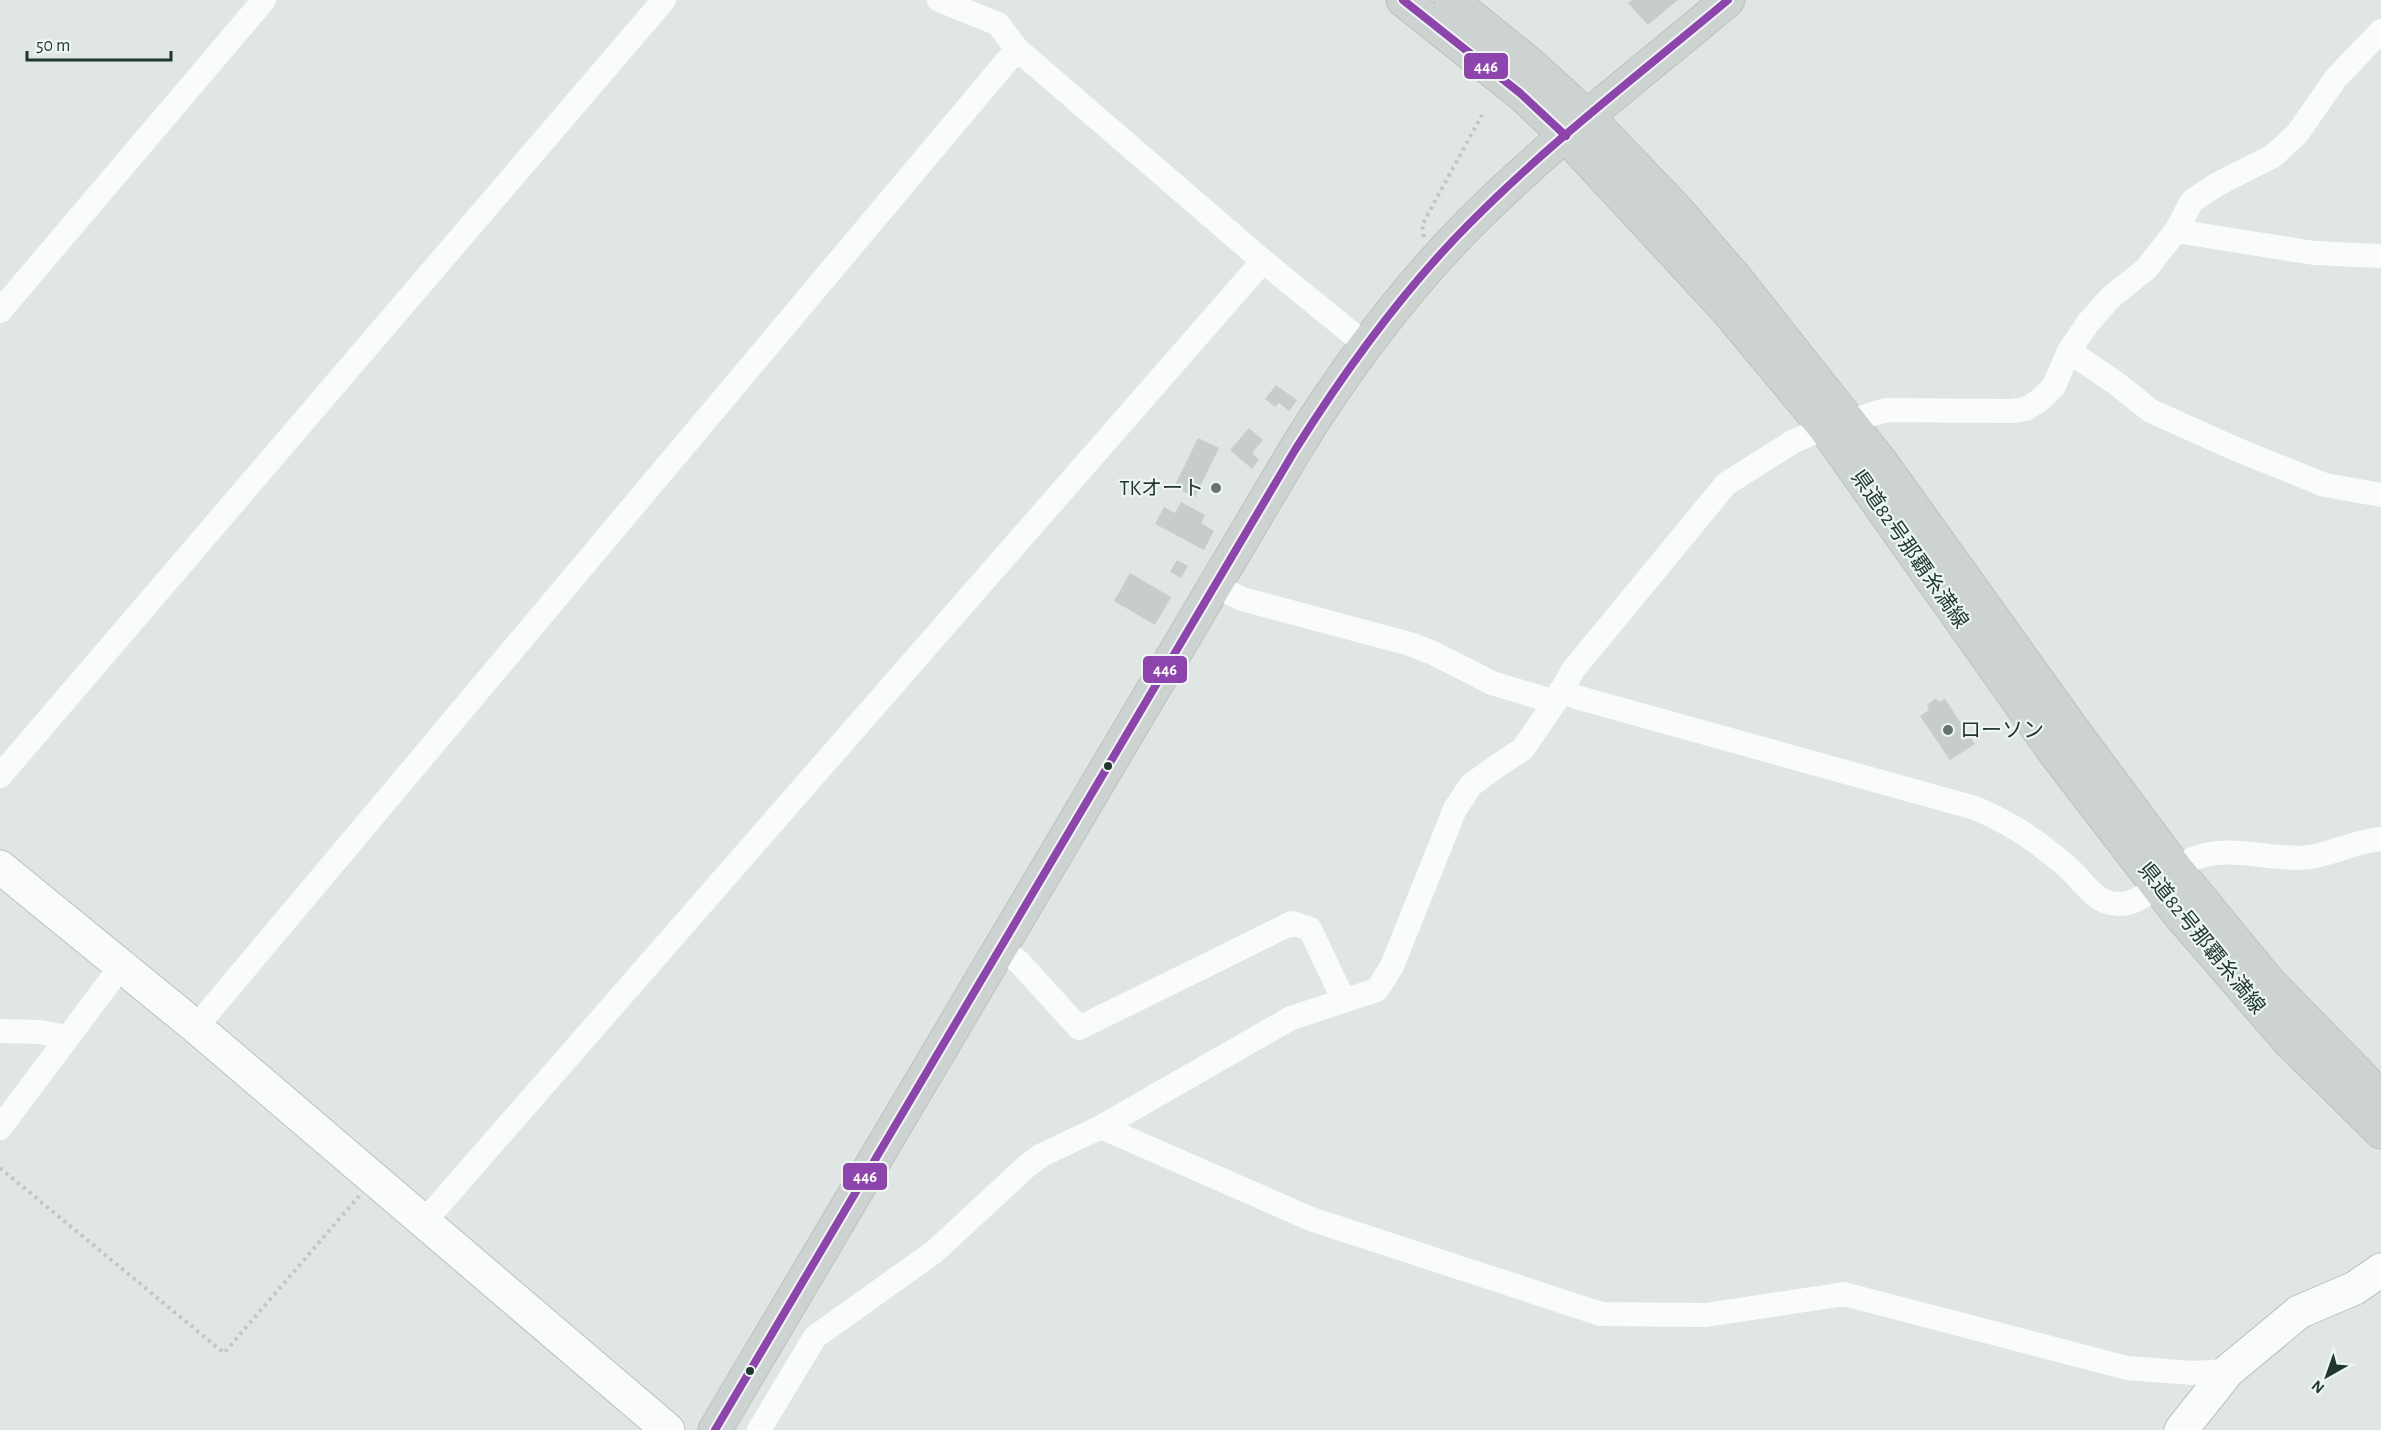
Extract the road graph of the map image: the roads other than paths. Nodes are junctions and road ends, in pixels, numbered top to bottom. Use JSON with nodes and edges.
{"nodes":[{"id":1,"x":264,"y":0,"type":"edge"},
{"id":2,"x":663,"y":0,"type":"edge"},
{"id":3,"x":939,"y":0,"type":"edge"},
{"id":4,"x":1403,"y":0,"type":"edge"},
{"id":5,"x":1451,"y":0,"type":"edge"},
{"id":6,"x":1728,"y":0,"type":"edge"},
{"id":7,"x":2381,"y":31,"type":"edge"},
{"id":8,"x":1017,"y":49,"type":"junction"},
{"id":9,"x":1577,"y":126,"type":"junction"},
{"id":10,"x":2176,"y":231,"type":"junction"},
{"id":11,"x":2381,"y":256,"type":"edge"},
{"id":12,"x":1263,"y":261,"type":"junction"},
{"id":13,"x":0,"y":311,"type":"edge"},
{"id":14,"x":1366,"y":345,"type":"junction"},
{"id":15,"x":2069,"y":351,"type":"junction"},
{"id":16,"x":1837,"y":424,"type":"junction"},
{"id":17,"x":2381,"y":495,"type":"edge"},
{"id":18,"x":1216,"y":586,"type":"junction"},
{"id":19,"x":1558,"y":696,"type":"junction"},
{"id":20,"x":0,"y":776,"type":"edge"},
{"id":21,"x":2381,"y":839,"type":"edge"},
{"id":22,"x":0,"y":867,"type":"edge"},
{"id":23,"x":2167,"y":877,"type":"junction"},
{"id":24,"x":1001,"y":948,"type":"junction"},
{"id":25,"x":122,"y":965,"type":"junction"},
{"id":26,"x":1344,"y":1001,"type":"junction"},
{"id":27,"x":196,"y":1027,"type":"junction"},
{"id":28,"x":0,"y":1031,"type":"edge"},
{"id":29,"x":67,"y":1037,"type":"junction"},
{"id":30,"x":2381,"y":1097,"type":"edge"},
{"id":31,"x":1101,"y":1127,"type":"junction"},
{"id":32,"x":0,"y":1128,"type":"edge"},
{"id":33,"x":2381,"y":1132,"type":"edge"},
{"id":34,"x":423,"y":1223,"type":"junction"},
{"id":35,"x":2381,"y":1270,"type":"edge"},
{"id":36,"x":2229,"y":1371,"type":"junction"},
{"id":37,"x":668,"y":1430,"type":"edge"},
{"id":38,"x":715,"y":1430,"type":"edge"},
{"id":39,"x":759,"y":1430,"type":"edge"},
{"id":40,"x":2181,"y":1430,"type":"edge"}],
"edges":[{"from":1,"to":13,"type":"street"},
{"from":2,"to":20,"type":"street"},
{"from":3,"to":8,"type":"street"},
{"from":4,"to":9,"type":"main road","name":"県道82号那覇糸満線"},
{"from":5,"to":9,"type":"main road","name":"県道82号那覇糸満線"},
{"from":6,"to":9,"type":"main road"},
{"from":7,"to":10,"type":"street"},
{"from":8,"to":12,"type":"street"},
{"from":8,"to":27,"type":"street"},
{"from":9,"to":14,"type":"main road"},
{"from":9,"to":16,"type":"main road","name":"県道82号那覇糸満線"},
{"from":10,"to":11,"type":"street"},
{"from":10,"to":15,"type":"street"},
{"from":12,"to":14,"type":"street"},
{"from":12,"to":34,"type":"street"},
{"from":14,"to":18,"type":"main road"},
{"from":15,"to":16,"type":"street"},
{"from":15,"to":17,"type":"street"},
{"from":16,"to":19,"type":"street"},
{"from":16,"to":23,"type":"main road","name":"県道82号那覇糸満線"},
{"from":18,"to":19,"type":"street"},
{"from":18,"to":24,"type":"main road"},
{"from":19,"to":23,"type":"street"},
{"from":19,"to":26,"type":"street"},
{"from":21,"to":23,"type":"street"},
{"from":22,"to":25,"type":"street"},
{"from":23,"to":30,"type":"main road","name":"県道82号那覇糸満線"},
{"from":23,"to":33,"type":"main road","name":"県道82号那覇糸満線"},
{"from":24,"to":26,"type":"street"},
{"from":24,"to":38,"type":"main road"},
{"from":25,"to":27,"type":"street"},
{"from":25,"to":29,"type":"street"},
{"from":26,"to":31,"type":"street"},
{"from":27,"to":34,"type":"street"},
{"from":28,"to":29,"type":"street"},
{"from":29,"to":32,"type":"street"},
{"from":31,"to":36,"type":"street"},
{"from":31,"to":39,"type":"street"},
{"from":34,"to":37,"type":"street"},
{"from":35,"to":36,"type":"street"},
{"from":36,"to":40,"type":"street"}]}
